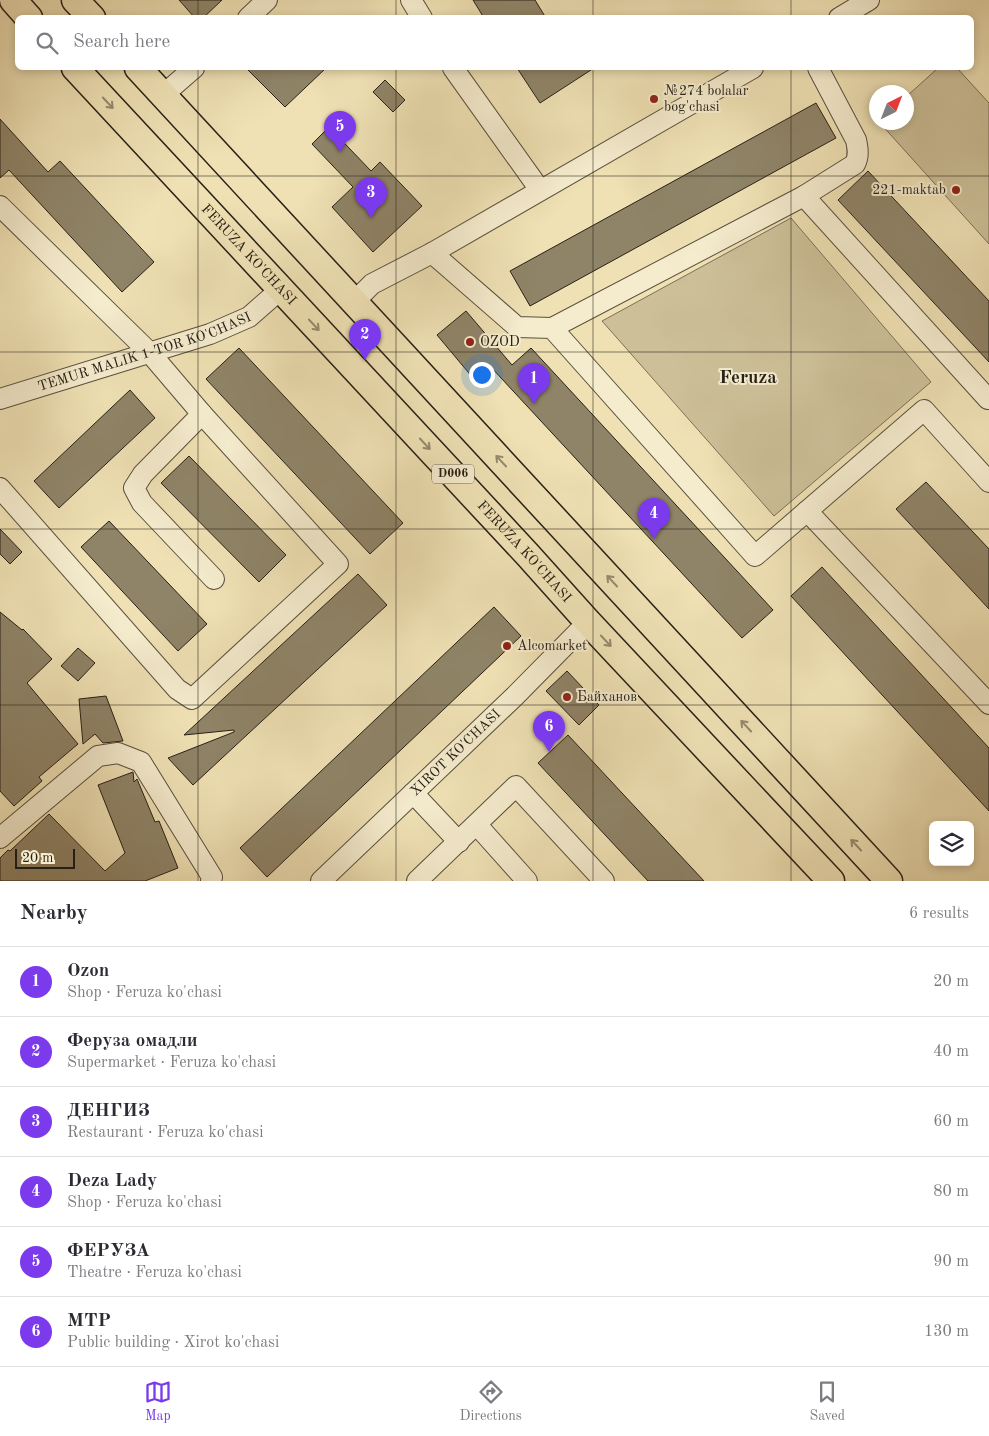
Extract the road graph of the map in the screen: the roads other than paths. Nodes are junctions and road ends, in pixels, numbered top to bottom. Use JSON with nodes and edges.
{"nodes":[{"id":1,"x":12,"y":0,"type":"edge"},
{"id":2,"x":75,"y":0,"type":"edge"},
{"id":3,"x":267,"y":0,"type":"edge"},
{"id":4,"x":410,"y":0,"type":"edge"},
{"id":5,"x":868,"y":0,"type":"edge"},
{"id":6,"x":26,"y":15,"type":"edge"},
{"id":7,"x":89,"y":15,"type":"edge"},
{"id":8,"x":251,"y":15,"type":"edge"},
{"id":9,"x":420,"y":15,"type":"edge"},
{"id":10,"x":844,"y":15,"type":"edge"},
{"id":11,"x":77,"y":70,"type":"edge"},
{"id":12,"x":140,"y":70,"type":"edge"},
{"id":13,"x":192,"y":70,"type":"edge"},
{"id":14,"x":454,"y":70,"type":"edge"},
{"id":15,"x":750,"y":70,"type":"edge"},
{"id":16,"x":819,"y":70,"type":"edge"},
{"id":17,"x":163,"y":95,"type":"junction"},
{"id":18,"x":540,"y":190,"type":"junction"},
{"id":19,"x":804,"y":196,"type":"junction"},
{"id":20,"x":0,"y":206,"type":"edge"},
{"id":21,"x":432,"y":253,"type":"junction"},
{"id":22,"x":281,"y":289,"type":"junction"},
{"id":23,"x":354,"y":302,"type":"junction"},
{"id":24,"x":552,"y":328,"type":"junction"},
{"id":25,"x":150,"y":353,"type":"junction"},
{"id":26,"x":0,"y":399,"type":"edge"},
{"id":27,"x":988,"y":400,"type":"edge"},
{"id":28,"x":202,"y":414,"type":"junction"},
{"id":29,"x":989,"y":482,"type":"edge"},
{"id":30,"x":0,"y":488,"type":"edge"},
{"id":31,"x":808,"y":510,"type":"junction"},
{"id":32,"x":214,"y":579,"type":"dead end"},
{"id":33,"x":588,"y":622,"type":"junction"},
{"id":34,"x":989,"y":704,"type":"edge"},
{"id":35,"x":794,"y":778,"type":"junction"},
{"id":36,"x":413,"y":793,"type":"junction"},
{"id":37,"x":762,"y":807,"type":"junction"},
{"id":38,"x":477,"y":825,"type":"junction"},
{"id":39,"x":0,"y":838,"type":"edge"},
{"id":40,"x":459,"y":842,"type":"junction"},
{"id":41,"x":331,"y":878,"type":"edge"},
{"id":42,"x":211,"y":881,"type":"edge"},
{"id":43,"x":418,"y":881,"type":"edge"},
{"id":44,"x":527,"y":881,"type":"edge"},
{"id":45,"x":604,"y":881,"type":"edge"},
{"id":46,"x":831,"y":881,"type":"edge"},
{"id":47,"x":889,"y":881,"type":"edge"}],
"edges":[{"from":1,"to":6,"type":"main road"},
{"from":2,"to":7,"type":"main road"},
{"from":3,"to":8,"type":"street"},
{"from":4,"to":9,"type":"street"},
{"from":5,"to":10,"type":"street"},
{"from":11,"to":22,"type":"main road","name":"FERUZA KO'CHASI","number":"D006","one_way":true},
{"from":12,"to":17,"type":"main road"},
{"from":13,"to":17,"type":"street"},
{"from":14,"to":18,"type":"street"},
{"from":15,"to":18,"type":"street"},
{"from":16,"to":19,"type":"street"},
{"from":17,"to":23,"type":"main road"},
{"from":18,"to":21,"type":"street"},
{"from":19,"to":24,"type":"street"},
{"from":19,"to":27,"type":"street"},
{"from":20,"to":25,"type":"street"},
{"from":21,"to":23,"type":"street"},
{"from":21,"to":24,"type":"street"},
{"from":22,"to":25,"type":"street","name":"TEMUR MALIK 1-TOR KO'CHASI"},
{"from":22,"to":33,"type":"main road","name":"FERUZA KO'CHASI","number":"D006","one_way":true},
{"from":35,"to":23,"type":"main road","one_way":true},
{"from":24,"to":31,"type":"street"},
{"from":25,"to":26,"type":"street","name":"TEMUR MALIK 1-TOR KO'CHASI"},
{"from":25,"to":28,"type":"street"},
{"from":28,"to":30,"type":"street"},
{"from":28,"to":32,"type":"street"},
{"from":29,"to":31,"type":"street"},
{"from":31,"to":34,"type":"street"},
{"from":33,"to":36,"type":"street","name":"XIROT KO'CHASI"},
{"from":33,"to":37,"type":"main road","name":"FERUZA KO'CHASI","number":"D006","one_way":true},
{"from":35,"to":37,"type":"main road"},
{"from":47,"to":35,"type":"main road","one_way":true},
{"from":36,"to":40,"type":"street"},
{"from":36,"to":41,"type":"street","name":"XIROT KO'CHASI"},
{"from":37,"to":46,"type":"main road","name":"FERUZA KO'CHASI","number":"D006"},
{"from":38,"to":40,"type":"street"},
{"from":38,"to":44,"type":"street"},
{"from":38,"to":45,"type":"street"},
{"from":39,"to":42,"type":"street"},
{"from":40,"to":43,"type":"street"}]}
